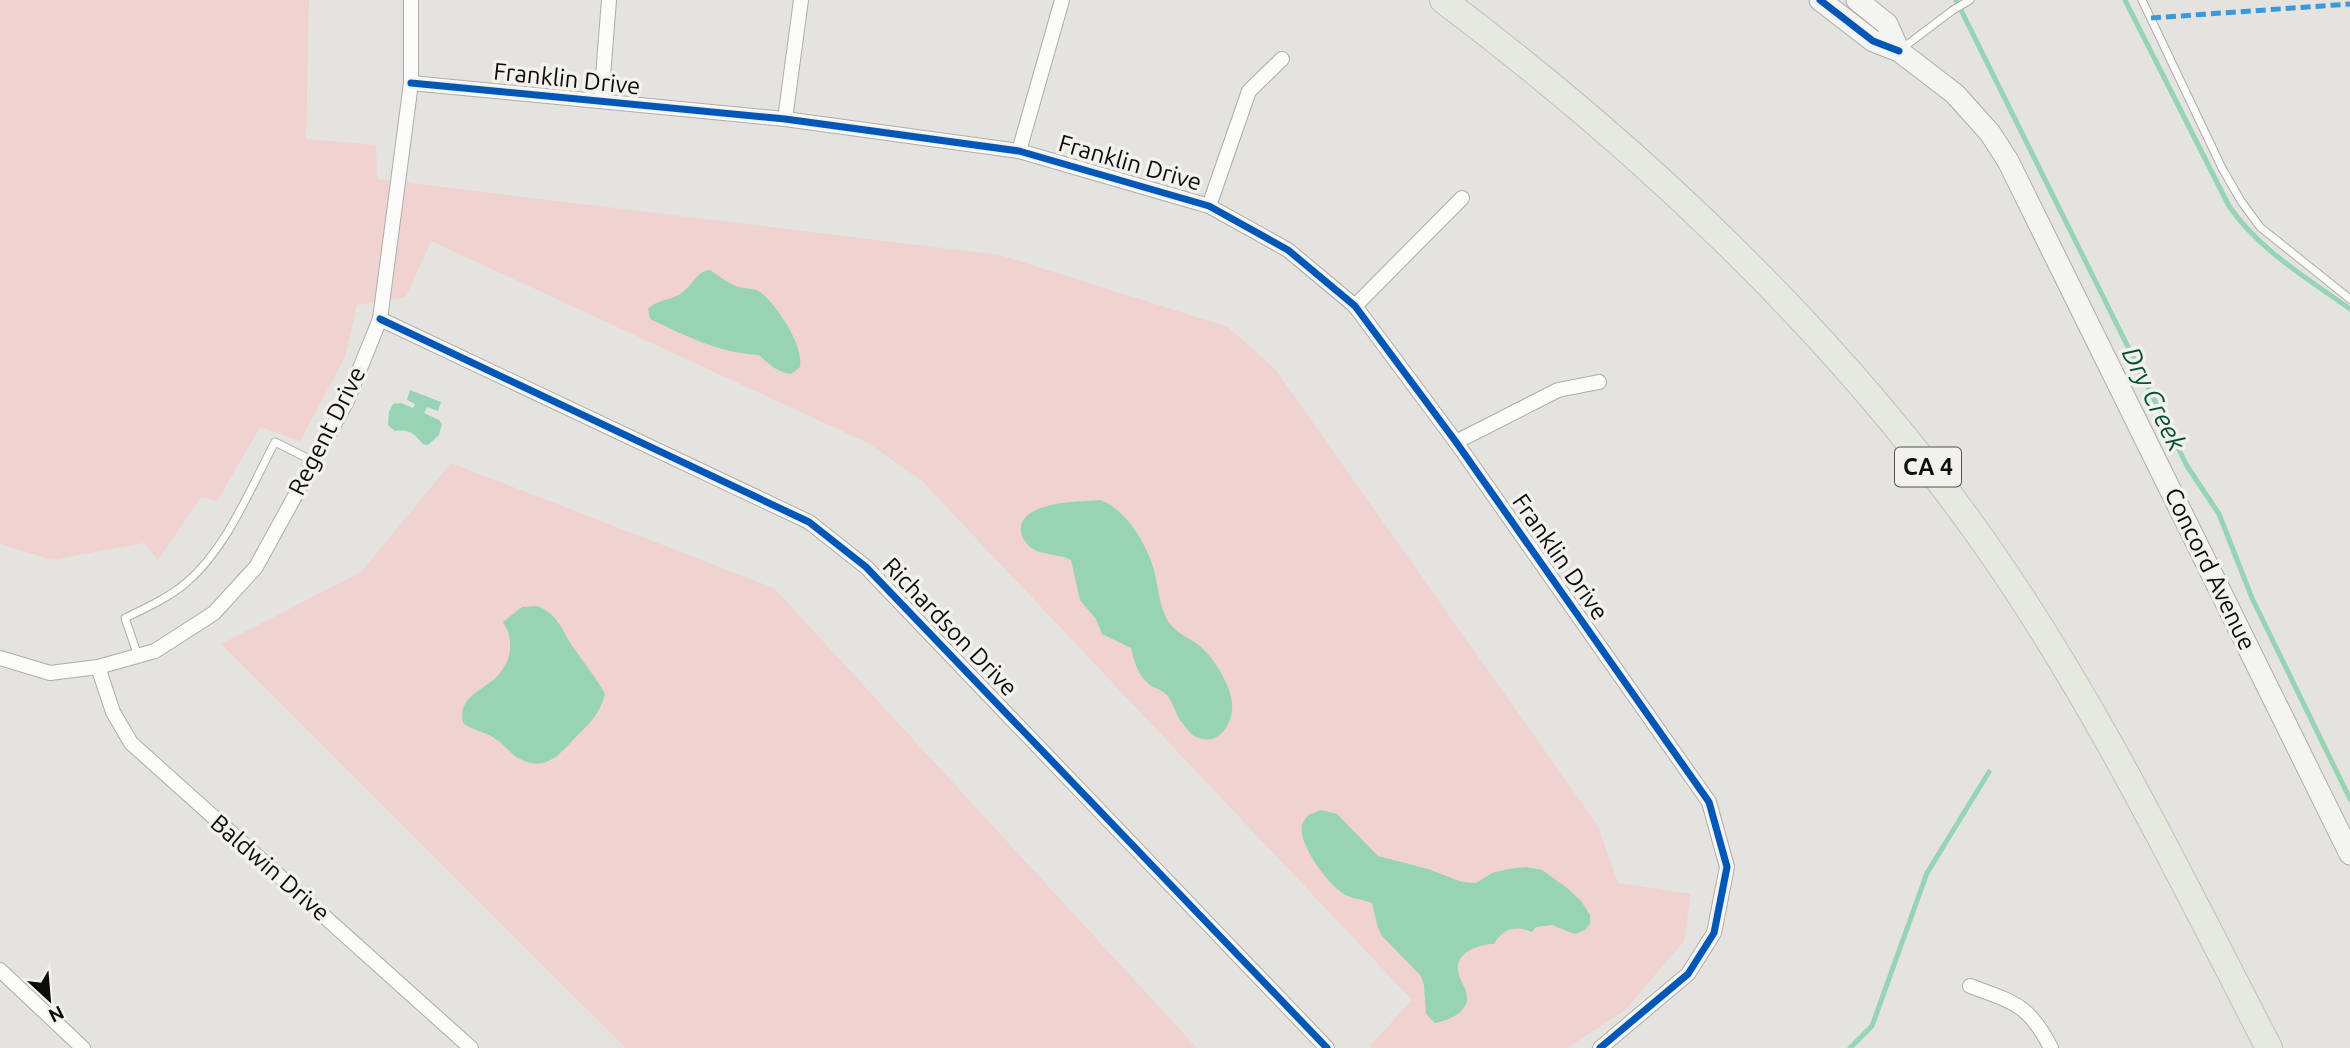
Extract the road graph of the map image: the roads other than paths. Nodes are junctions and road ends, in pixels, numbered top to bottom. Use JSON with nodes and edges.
{"nodes":[{"id":1,"x":411,"y":0,"type":"edge"},
{"id":2,"x":609,"y":0,"type":"edge"},
{"id":3,"x":802,"y":0,"type":"edge"},
{"id":4,"x":1062,"y":0,"type":"edge"},
{"id":5,"x":1443,"y":0,"type":"edge"},
{"id":6,"x":1819,"y":0,"type":"edge"},
{"id":7,"x":1857,"y":0,"type":"edge"},
{"id":8,"x":1970,"y":0,"type":"edge"},
{"id":9,"x":2142,"y":0,"type":"edge"},
{"id":10,"x":1899,"y":51,"type":"junction"},
{"id":11,"x":1282,"y":59,"type":"dead end"},
{"id":12,"x":411,"y":83,"type":"junction"},
{"id":13,"x":601,"y":101,"type":"junction"},
{"id":14,"x":785,"y":119,"type":"junction"},
{"id":15,"x":1019,"y":150,"type":"junction"},
{"id":16,"x":1462,"y":198,"type":"dead end"},
{"id":17,"x":1209,"y":206,"type":"junction"},
{"id":18,"x":2350,"y":299,"type":"edge"},
{"id":19,"x":1354,"y":306,"type":"junction"},
{"id":20,"x":380,"y":319,"type":"junction"},
{"id":21,"x":1598,"y":382,"type":"dead end"},
{"id":22,"x":1456,"y":442,"type":"junction"},
{"id":23,"x":314,"y":462,"type":"junction"},
{"id":24,"x":138,"y":656,"type":"junction"},
{"id":25,"x":0,"y":658,"type":"edge"},
{"id":26,"x":98,"y":667,"type":"junction"},
{"id":27,"x":2350,"y":854,"type":"edge"},
{"id":28,"x":0,"y":970,"type":"edge"},
{"id":29,"x":1970,"y":986,"type":"dead end"},
{"id":30,"x":83,"y":1048,"type":"edge"},
{"id":31,"x":471,"y":1048,"type":"edge"},
{"id":32,"x":1327,"y":1048,"type":"edge"},
{"id":33,"x":1600,"y":1048,"type":"edge"},
{"id":34,"x":2051,"y":1048,"type":"edge"},
{"id":35,"x":2269,"y":1048,"type":"edge"}],
"edges":[{"from":1,"to":12,"type":"street","name":"Regent Drive"},
{"from":2,"to":13,"type":"street"},
{"from":3,"to":14,"type":"street"},
{"from":4,"to":15,"type":"street"},
{"from":5,"to":35,"type":"highway","number":"CA 4"},
{"from":6,"to":10,"type":"street"},
{"from":7,"to":10,"type":"street"},
{"from":8,"to":10,"type":"lane"},
{"from":9,"to":18,"type":"lane"},
{"from":10,"to":27,"type":"street","name":"Concord Avenue"},
{"from":11,"to":17,"type":"street"},
{"from":12,"to":13,"type":"street","name":"Franklin Drive"},
{"from":12,"to":20,"type":"street","name":"Regent Drive"},
{"from":13,"to":14,"type":"street","name":"Franklin Drive"},
{"from":14,"to":15,"type":"street","name":"Franklin Drive"},
{"from":15,"to":17,"type":"street","name":"Franklin Drive"},
{"from":16,"to":19,"type":"street"},
{"from":17,"to":19,"type":"street","name":"Franklin Drive"},
{"from":19,"to":22,"type":"street","name":"Franklin Drive"},
{"from":20,"to":23,"type":"street","name":"Regent Drive"},
{"from":20,"to":32,"type":"street","name":"Richardson Drive"},
{"from":21,"to":22,"type":"street"},
{"from":22,"to":33,"type":"street","name":"Franklin Drive"},
{"from":23,"to":24,"type":"street","name":"Regent Drive"},
{"from":23,"to":24,"type":"lane"},
{"from":24,"to":26,"type":"street","name":"Regent Drive"},
{"from":25,"to":26,"type":"street","name":"Regent Drive"},
{"from":26,"to":31,"type":"street","name":"Baldwin Drive"},
{"from":28,"to":30,"type":"street"},
{"from":29,"to":34,"type":"street"}]}
